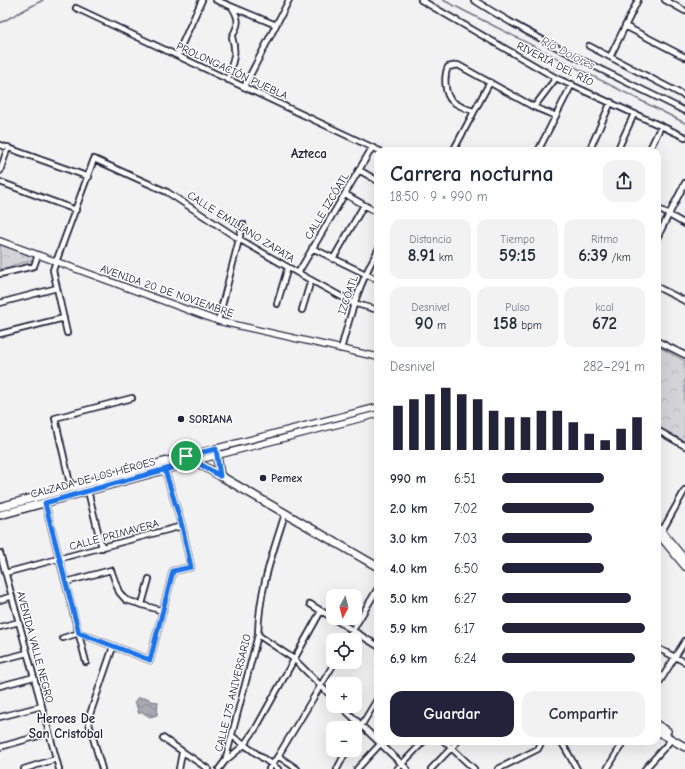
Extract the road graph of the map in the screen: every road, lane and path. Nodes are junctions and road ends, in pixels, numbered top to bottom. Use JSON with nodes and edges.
{"nodes":[{"id":1,"x":202,"y":0,"type":"edge"},
{"id":2,"x":216,"y":0,"type":"edge"},
{"id":3,"x":232,"y":0,"type":"edge"},
{"id":4,"x":289,"y":0,"type":"edge"},
{"id":5,"x":421,"y":0,"type":"edge"},
{"id":6,"x":474,"y":0,"type":"edge"},
{"id":7,"x":638,"y":0,"type":"edge"},
{"id":8,"x":665,"y":0,"type":"edge"},
{"id":9,"x":226,"y":4,"type":"junction"},
{"id":10,"x":232,"y":7,"type":"junction"},
{"id":11,"x":76,"y":8,"type":"dead end"},
{"id":12,"x":685,"y":11,"type":"edge"},
{"id":13,"x":276,"y":25,"type":"junction"},
{"id":14,"x":625,"y":26,"type":"junction"},
{"id":15,"x":588,"y":46,"type":"dead end"},
{"id":16,"x":177,"y":55,"type":"junction"},
{"id":17,"x":610,"y":56,"type":"junction"},
{"id":18,"x":685,"y":57,"type":"edge"},
{"id":19,"x":556,"y":78,"type":"junction"},
{"id":20,"x":228,"y":80,"type":"junction"},
{"id":21,"x":490,"y":82,"type":"junction"},
{"id":22,"x":572,"y":84,"type":"junction"},
{"id":23,"x":244,"y":87,"type":"junction"},
{"id":24,"x":685,"y":96,"type":"edge"},
{"id":25,"x":611,"y":102,"type":"junction"},
{"id":26,"x":534,"y":107,"type":"junction"},
{"id":27,"x":473,"y":111,"type":"junction"},
{"id":28,"x":685,"y":111,"type":"edge"},
{"id":29,"x":634,"y":114,"type":"junction"},
{"id":30,"x":556,"y":116,"type":"junction"},
{"id":31,"x":661,"y":126,"type":"junction"},
{"id":32,"x":685,"y":137,"type":"edge"},
{"id":33,"x":0,"y":145,"type":"edge"},
{"id":34,"x":8,"y":147,"type":"junction"},
{"id":35,"x":455,"y":147,"type":"edge"},
{"id":36,"x":540,"y":147,"type":"edge"},
{"id":37,"x":591,"y":147,"type":"edge"},
{"id":38,"x":619,"y":147,"type":"edge"},
{"id":39,"x":651,"y":147,"type":"edge"},
{"id":40,"x":372,"y":148,"type":"joint"},
{"id":41,"x":359,"y":170,"type":"junction"},
{"id":42,"x":0,"y":171,"type":"edge"},
{"id":43,"x":89,"y":177,"type":"junction"},
{"id":44,"x":374,"y":179,"type":"edge"},
{"id":45,"x":0,"y":182,"type":"edge"},
{"id":46,"x":685,"y":183,"type":"edge"},
{"id":47,"x":345,"y":194,"type":"junction"},
{"id":48,"x":364,"y":205,"type":"junction"},
{"id":49,"x":76,"y":210,"type":"junction"},
{"id":50,"x":661,"y":210,"type":"edge"},
{"id":51,"x":374,"y":211,"type":"edge"},
{"id":52,"x":669,"y":215,"type":"junction"},
{"id":53,"x":243,"y":224,"type":"dead end"},
{"id":54,"x":685,"y":224,"type":"edge"},
{"id":55,"x":661,"y":230,"type":"edge"},
{"id":56,"x":239,"y":239,"type":"junction"},
{"id":57,"x":0,"y":241,"type":"edge"},
{"id":58,"x":312,"y":248,"type":"junction"},
{"id":59,"x":38,"y":255,"type":"junction"},
{"id":60,"x":374,"y":257,"type":"edge"},
{"id":61,"x":333,"y":259,"type":"junction"},
{"id":62,"x":56,"y":262,"type":"junction"},
{"id":63,"x":288,"y":267,"type":"junction"},
{"id":64,"x":298,"y":273,"type":"junction"},
{"id":65,"x":0,"y":274,"type":"edge"},
{"id":66,"x":365,"y":274,"type":"junction"},
{"id":67,"x":374,"y":278,"type":"edge"},
{"id":68,"x":311,"y":280,"type":"junction"},
{"id":69,"x":57,"y":288,"type":"junction"},
{"id":70,"x":661,"y":289,"type":"edge"},
{"id":71,"x":685,"y":301,"type":"edge"},
{"id":72,"x":0,"y":302,"type":"edge"},
{"id":73,"x":353,"y":302,"type":"junction"},
{"id":74,"x":277,"y":304,"type":"dead end"},
{"id":75,"x":374,"y":309,"type":"edge"},
{"id":76,"x":302,"y":310,"type":"dead end"},
{"id":77,"x":64,"y":318,"type":"junction"},
{"id":78,"x":218,"y":322,"type":"junction"},
{"id":79,"x":67,"y":333,"type":"dead end"},
{"id":80,"x":0,"y":334,"type":"edge"},
{"id":81,"x":661,"y":343,"type":"edge"},
{"id":82,"x":341,"y":349,"type":"junction"},
{"id":83,"x":685,"y":355,"type":"edge"},
{"id":84,"x":374,"y":356,"type":"edge"},
{"id":85,"x":132,"y":398,"type":"dead end"},
{"id":86,"x":374,"y":408,"type":"edge"},
{"id":87,"x":374,"y":415,"type":"edge"},
{"id":88,"x":661,"y":432,"type":"edge"},
{"id":89,"x":685,"y":446,"type":"edge"},
{"id":90,"x":216,"y":452,"type":"junction"},
{"id":91,"x":186,"y":456,"type":"junction"},
{"id":92,"x":195,"y":461,"type":"junction"},
{"id":93,"x":165,"y":470,"type":"junction"},
{"id":94,"x":220,"y":476,"type":"junction"},
{"id":95,"x":71,"y":488,"type":"junction"},
{"id":96,"x":685,"y":490,"type":"edge"},
{"id":97,"x":88,"y":491,"type":"junction"},
{"id":98,"x":45,"y":503,"type":"junction"},
{"id":99,"x":0,"y":507,"type":"edge"},
{"id":100,"x":285,"y":514,"type":"junction"},
{"id":101,"x":0,"y":515,"type":"edge"},
{"id":102,"x":182,"y":526,"type":"junction"},
{"id":103,"x":661,"y":532,"type":"edge"},
{"id":104,"x":661,"y":537,"type":"edge"},
{"id":105,"x":661,"y":537,"type":"edge"},
{"id":106,"x":102,"y":548,"type":"junction"},
{"id":107,"x":0,"y":553,"type":"edge"},
{"id":108,"x":685,"y":558,"type":"edge"},
{"id":109,"x":60,"y":559,"type":"junction"},
{"id":110,"x":374,"y":565,"type":"edge"},
{"id":111,"x":685,"y":567,"type":"edge"},
{"id":112,"x":3,"y":570,"type":"edge"},
{"id":113,"x":149,"y":580,"type":"dead end"},
{"id":114,"x":66,"y":582,"type":"junction"},
{"id":115,"x":374,"y":595,"type":"edge"},
{"id":116,"x":12,"y":596,"type":"junction"},
{"id":117,"x":0,"y":600,"type":"edge"},
{"id":118,"x":142,"y":604,"type":"junction"},
{"id":119,"x":310,"y":604,"type":"dead end"},
{"id":120,"x":163,"y":611,"type":"junction"},
{"id":121,"x":321,"y":611,"type":"junction"},
{"id":122,"x":19,"y":622,"type":"junction"},
{"id":123,"x":0,"y":627,"type":"edge"},
{"id":124,"x":353,"y":630,"type":"junction"},
{"id":125,"x":79,"y":633,"type":"junction"},
{"id":126,"x":352,"y":633,"type":"edge"},
{"id":127,"x":258,"y":635,"type":"junction"},
{"id":128,"x":63,"y":638,"type":"dead end"},
{"id":129,"x":685,"y":641,"type":"edge"},
{"id":130,"x":374,"y":643,"type":"edge"},
{"id":131,"x":113,"y":647,"type":"junction"},
{"id":132,"x":661,"y":650,"type":"edge"},
{"id":133,"x":27,"y":653,"type":"junction"},
{"id":134,"x":675,"y":657,"type":"junction"},
{"id":135,"x":294,"y":659,"type":"junction"},
{"id":136,"x":0,"y":660,"type":"edge"},
{"id":137,"x":86,"y":662,"type":"dead end"},
{"id":138,"x":685,"y":662,"type":"edge"},
{"id":139,"x":331,"y":669,"type":"edge"},
{"id":140,"x":34,"y":677,"type":"junction"},
{"id":141,"x":661,"y":680,"type":"edge"},
{"id":142,"x":0,"y":686,"type":"edge"},
{"id":143,"x":320,"y":686,"type":"junction"},
{"id":144,"x":326,"y":692,"type":"edge"},
{"id":145,"x":374,"y":704,"type":"edge"},
{"id":146,"x":42,"y":706,"type":"junction"},
{"id":147,"x":348,"y":713,"type":"edge"},
{"id":148,"x":0,"y":717,"type":"edge"},
{"id":149,"x":357,"y":721,"type":"edge"},
{"id":150,"x":362,"y":723,"type":"edge"},
{"id":151,"x":362,"y":726,"type":"edge"},
{"id":152,"x":661,"y":727,"type":"edge"},
{"id":153,"x":49,"y":733,"type":"junction"},
{"id":154,"x":661,"y":733,"type":"edge"},
{"id":155,"x":232,"y":736,"type":"junction"},
{"id":156,"x":374,"y":736,"type":"edge"},
{"id":157,"x":162,"y":738,"type":"dead end"},
{"id":158,"x":672,"y":739,"type":"junction"},
{"id":159,"x":685,"y":741,"type":"edge"},
{"id":160,"x":378,"y":745,"type":"edge"},
{"id":161,"x":384,"y":745,"type":"edge"},
{"id":162,"x":420,"y":745,"type":"edge"},
{"id":163,"x":448,"y":745,"type":"edge"},
{"id":164,"x":454,"y":745,"type":"edge"},
{"id":165,"x":537,"y":745,"type":"edge"},
{"id":166,"x":540,"y":745,"type":"edge"},
{"id":167,"x":563,"y":745,"type":"edge"},
{"id":168,"x":622,"y":745,"type":"edge"},
{"id":169,"x":243,"y":746,"type":"junction"},
{"id":170,"x":0,"y":747,"type":"edge"},
{"id":171,"x":685,"y":747,"type":"edge"},
{"id":172,"x":451,"y":748,"type":"junction"},
{"id":173,"x":538,"y":748,"type":"junction"},
{"id":174,"x":182,"y":753,"type":"junction"},
{"id":175,"x":278,"y":756,"type":"junction"},
{"id":176,"x":343,"y":757,"type":"edge"},
{"id":177,"x":56,"y":759,"type":"junction"},
{"id":178,"x":224,"y":761,"type":"junction"},
{"id":179,"x":402,"y":764,"type":"junction"},
{"id":180,"x":270,"y":767,"type":"edge"},
{"id":181,"x":24,"y":769,"type":"edge"},
{"id":182,"x":59,"y":769,"type":"edge"},
{"id":183,"x":102,"y":769,"type":"edge"},
{"id":184,"x":179,"y":769,"type":"edge"},
{"id":185,"x":208,"y":769,"type":"edge"},
{"id":186,"x":219,"y":769,"type":"edge"},
{"id":187,"x":278,"y":769,"type":"edge"},
{"id":188,"x":298,"y":769,"type":"edge"},
{"id":189,"x":336,"y":769,"type":"edge"},
{"id":190,"x":356,"y":769,"type":"edge"},
{"id":191,"x":396,"y":769,"type":"edge"},
{"id":192,"x":408,"y":769,"type":"edge"},
{"id":193,"x":431,"y":769,"type":"edge"},
{"id":194,"x":474,"y":769,"type":"edge"},
{"id":195,"x":498,"y":769,"type":"edge"},
{"id":196,"x":577,"y":769,"type":"edge"},
{"id":197,"x":607,"y":769,"type":"edge"},
{"id":198,"x":645,"y":769,"type":"edge"}],
"edges":[{"from":1,"to":16,"type":"street"},
{"from":2,"to":9,"type":"street"},
{"from":3,"to":9,"type":"street"},
{"from":4,"to":13,"type":"street"},
{"from":5,"to":19,"type":"street","name":"RIVERIA DEL RÍO"},
{"from":6,"to":28,"type":"street","name":"RIVERIA DEL RÍO"},
{"from":7,"to":14,"type":"street"},
{"from":8,"to":12,"type":"street"},
{"from":9,"to":10,"type":"street"},
{"from":10,"to":13,"type":"street"},
{"from":10,"to":20,"type":"street"},
{"from":11,"to":16,"type":"street","name":"PROLONGACIÓN PUEBLA"},
{"from":13,"to":23,"type":"street"},
{"from":14,"to":17,"type":"street"},
{"from":14,"to":18,"type":"street"},
{"from":15,"to":17,"type":"street"},
{"from":16,"to":20,"type":"street","name":"PROLONGACIÓN PUEBLA"},
{"from":17,"to":24,"type":"street"},
{"from":19,"to":22,"type":"street","name":"RIVERIA DEL RÍO"},
{"from":19,"to":26,"type":"street"},
{"from":20,"to":23,"type":"street","name":"PROLONGACIÓN PUEBLA"},
{"from":21,"to":26,"type":"street"},
{"from":21,"to":27,"type":"street"},
{"from":21,"to":27,"type":"street"},
{"from":22,"to":25,"type":"street","name":"RIVERIA DEL RÍO"},
{"from":22,"to":30,"type":"street"},
{"from":23,"to":40,"type":"street","name":"PROLONGACIÓN PUEBLA"},
{"from":25,"to":29,"type":"street","name":"RIVERIA DEL RÍO"},
{"from":25,"to":37,"type":"street"},
{"from":26,"to":30,"type":"street"},
{"from":27,"to":35,"type":"street"},
{"from":29,"to":31,"type":"street","name":"RIVERIA DEL RÍO"},
{"from":29,"to":38,"type":"street"},
{"from":30,"to":36,"type":"street"},
{"from":31,"to":32,"type":"street","name":"RIVERIA DEL RÍO"},
{"from":31,"to":39,"type":"street"},
{"from":33,"to":34,"type":"street"},
{"from":34,"to":42,"type":"street"},
{"from":34,"to":43,"type":"street"},
{"from":40,"to":41,"type":"street","name":"CALLE IZCÓATL"},
{"from":41,"to":44,"type":"street"},
{"from":41,"to":47,"type":"street","name":"CALLE IZCÓATL"},
{"from":43,"to":49,"type":"street"},
{"from":43,"to":56,"type":"street","name":"CALLE EMILIANO ZAPATA"},
{"from":45,"to":49,"type":"street"},
{"from":46,"to":52,"type":"street"},
{"from":47,"to":48,"type":"street"},
{"from":47,"to":58,"type":"street","name":"CALLE IZCÓATL"},
{"from":48,"to":51,"type":"street"},
{"from":48,"to":61,"type":"street"},
{"from":49,"to":62,"type":"street"},
{"from":50,"to":52,"type":"street"},
{"from":52,"to":54,"type":"street"},
{"from":52,"to":55,"type":"street"},
{"from":53,"to":56,"type":"street"},
{"from":56,"to":63,"type":"street","name":"CALLE EMILIANO ZAPATA"},
{"from":56,"to":78,"type":"street"},
{"from":57,"to":59,"type":"street","name":"AVENIDA 20 DE NOVIEMBRE"},
{"from":58,"to":61,"type":"street"},
{"from":58,"to":64,"type":"street","name":"CALLE IZCÓATL"},
{"from":59,"to":62,"type":"street","name":"AVENIDA 20 DE NOVIEMBRE"},
{"from":59,"to":65,"type":"street"},
{"from":60,"to":66,"type":"street","name":"IZCÓATL"},
{"from":61,"to":66,"type":"street"},
{"from":62,"to":69,"type":"street"},
{"from":62,"to":78,"type":"street","name":"AVENIDA 20 DE NOVIEMBRE"},
{"from":63,"to":64,"type":"street","name":"CALLE EMILIANO ZAPATA"},
{"from":63,"to":74,"type":"street"},
{"from":64,"to":68,"type":"street","name":"CALLE EMILIANO ZAPATA"},
{"from":66,"to":67,"type":"street"},
{"from":66,"to":73,"type":"street","name":"IZCÓATL"},
{"from":68,"to":73,"type":"street","name":"CALLE EMILIANO ZAPATA"},
{"from":68,"to":76,"type":"street"},
{"from":69,"to":72,"type":"street"},
{"from":69,"to":77,"type":"street"},
{"from":70,"to":71,"type":"street"},
{"from":73,"to":75,"type":"street","name":"CALLE EMILIANO ZAPATA"},
{"from":73,"to":82,"type":"street","name":"IZCÓATL"},
{"from":77,"to":79,"type":"street"},
{"from":77,"to":80,"type":"street"},
{"from":78,"to":82,"type":"street","name":"AVENIDA 20 DE NOVIEMBRE"},
{"from":81,"to":83,"type":"street"},
{"from":82,"to":84,"type":"street","name":"AVENIDA 20 DE NOVIEMBRE"},
{"from":85,"to":95,"type":"street"},
{"from":86,"to":90,"type":"street","name":"CALZADA DE LOS HÉROES"},
{"from":87,"to":90,"type":"street","name":"CALZADA DE LOS HÉROES"},
{"from":88,"to":89,"type":"street"},
{"from":90,"to":91,"type":"street","name":"CALZADA DE LOS HÉROES"},
{"from":90,"to":92,"type":"street","name":"CALZADA DE LOS HÉROES"},
{"from":90,"to":94,"type":"main road"},
{"from":91,"to":92,"type":"main road"},
{"from":91,"to":95,"type":"main road","name":"CALZADA DE LOS HÉROES"},
{"from":92,"to":93,"type":"main road","name":"CALZADA DE LOS HÉROES"},
{"from":92,"to":94,"type":"main road"},
{"from":93,"to":97,"type":"main road","name":"CALZADA DE LOS HÉROES"},
{"from":93,"to":102,"type":"street"},
{"from":94,"to":100,"type":"main road"},
{"from":95,"to":99,"type":"main road","name":"CALZADA DE LOS HÉROES"},
{"from":96,"to":103,"type":"street"},
{"from":97,"to":98,"type":"main road","name":"CALZADA DE LOS HÉROES"},
{"from":97,"to":106,"type":"street"},
{"from":98,"to":101,"type":"main road","name":"CALZADA DE LOS HÉROES"},
{"from":98,"to":109,"type":"street"},
{"from":100,"to":110,"type":"main road"},
{"from":100,"to":127,"type":"street","name":"CALLE 175 ANIVERSARIO"},
{"from":102,"to":106,"type":"street","name":"CALLE PRIMAVERA"},
{"from":102,"to":120,"type":"street"},
{"from":104,"to":108,"type":"street"},
{"from":105,"to":111,"type":"street"},
{"from":106,"to":109,"type":"street","name":"CALLE PRIMAVERA"},
{"from":107,"to":112,"type":"street","name":"AVENIDA VALLE NEGRO"},
{"from":109,"to":112,"type":"street","name":"CALLE PRIMAVERA"},
{"from":109,"to":114,"type":"street"},
{"from":112,"to":116,"type":"street","name":"AVENIDA VALLE NEGRO"},
{"from":113,"to":118,"type":"street"},
{"from":114,"to":118,"type":"street"},
{"from":114,"to":125,"type":"street"},
{"from":115,"to":124,"type":"street"},
{"from":116,"to":117,"type":"street"},
{"from":116,"to":122,"type":"street","name":"AVENIDA VALLE NEGRO"},
{"from":118,"to":120,"type":"street"},
{"from":119,"to":121,"type":"street"},
{"from":120,"to":131,"type":"street"},
{"from":121,"to":124,"type":"street"},
{"from":121,"to":135,"type":"street"},
{"from":122,"to":123,"type":"street"},
{"from":122,"to":133,"type":"street","name":"AVENIDA VALLE NEGRO"},
{"from":124,"to":126,"type":"street"},
{"from":124,"to":130,"type":"street"},
{"from":125,"to":128,"type":"street"},
{"from":125,"to":131,"type":"street"},
{"from":125,"to":137,"type":"street"},
{"from":127,"to":135,"type":"street"},
{"from":127,"to":155,"type":"street","name":"CALLE 175 ANIVERSARIO"},
{"from":129,"to":134,"type":"street"},
{"from":131,"to":183,"type":"street"},
{"from":132,"to":134,"type":"street"},
{"from":133,"to":136,"type":"street"},
{"from":133,"to":140,"type":"street","name":"AVENIDA VALLE NEGRO"},
{"from":134,"to":138,"type":"street"},
{"from":134,"to":141,"type":"street"},
{"from":135,"to":143,"type":"street"},
{"from":135,"to":169,"type":"street"},
{"from":139,"to":143,"type":"street"},
{"from":140,"to":142,"type":"street"},
{"from":140,"to":146,"type":"street","name":"AVENIDA VALLE NEGRO"},
{"from":143,"to":144,"type":"street"},
{"from":143,"to":175,"type":"street"},
{"from":145,"to":150,"type":"street"},
{"from":146,"to":148,"type":"street"},
{"from":146,"to":153,"type":"street","name":"AVENIDA VALLE NEGRO"},
{"from":147,"to":149,"type":"street"},
{"from":151,"to":156,"type":"street"},
{"from":152,"to":159,"type":"main road"},
{"from":153,"to":170,"type":"street"},
{"from":153,"to":177,"type":"street","name":"AVENIDA VALLE NEGRO"},
{"from":154,"to":158,"type":"main road"},
{"from":155,"to":169,"type":"street"},
{"from":155,"to":178,"type":"street","name":"CALLE 175 ANIVERSARIO"},
{"from":157,"to":174,"type":"street"},
{"from":158,"to":171,"type":"main road"},
{"from":158,"to":198,"type":"street"},
{"from":160,"to":190,"type":"street"},
{"from":161,"to":179,"type":"street"},
{"from":162,"to":179,"type":"street"},
{"from":163,"to":172,"type":"street"},
{"from":164,"to":172,"type":"street"},
{"from":165,"to":173,"type":"street"},
{"from":166,"to":173,"type":"street"},
{"from":167,"to":196,"type":"street"},
{"from":168,"to":197,"type":"street"},
{"from":169,"to":178,"type":"street"},
{"from":169,"to":180,"type":"street"},
{"from":172,"to":193,"type":"street"},
{"from":172,"to":194,"type":"street"},
{"from":173,"to":195,"type":"street"},
{"from":174,"to":184,"type":"street"},
{"from":174,"to":185,"type":"street"},
{"from":175,"to":180,"type":"street"},
{"from":175,"to":188,"type":"street"},
{"from":176,"to":189,"type":"street"},
{"from":177,"to":181,"type":"street"},
{"from":177,"to":182,"type":"street","name":"AVENIDA VALLE NEGRO"},
{"from":178,"to":186,"type":"street"},
{"from":179,"to":191,"type":"street"},
{"from":179,"to":192,"type":"street"},
{"from":180,"to":187,"type":"street"}]}
